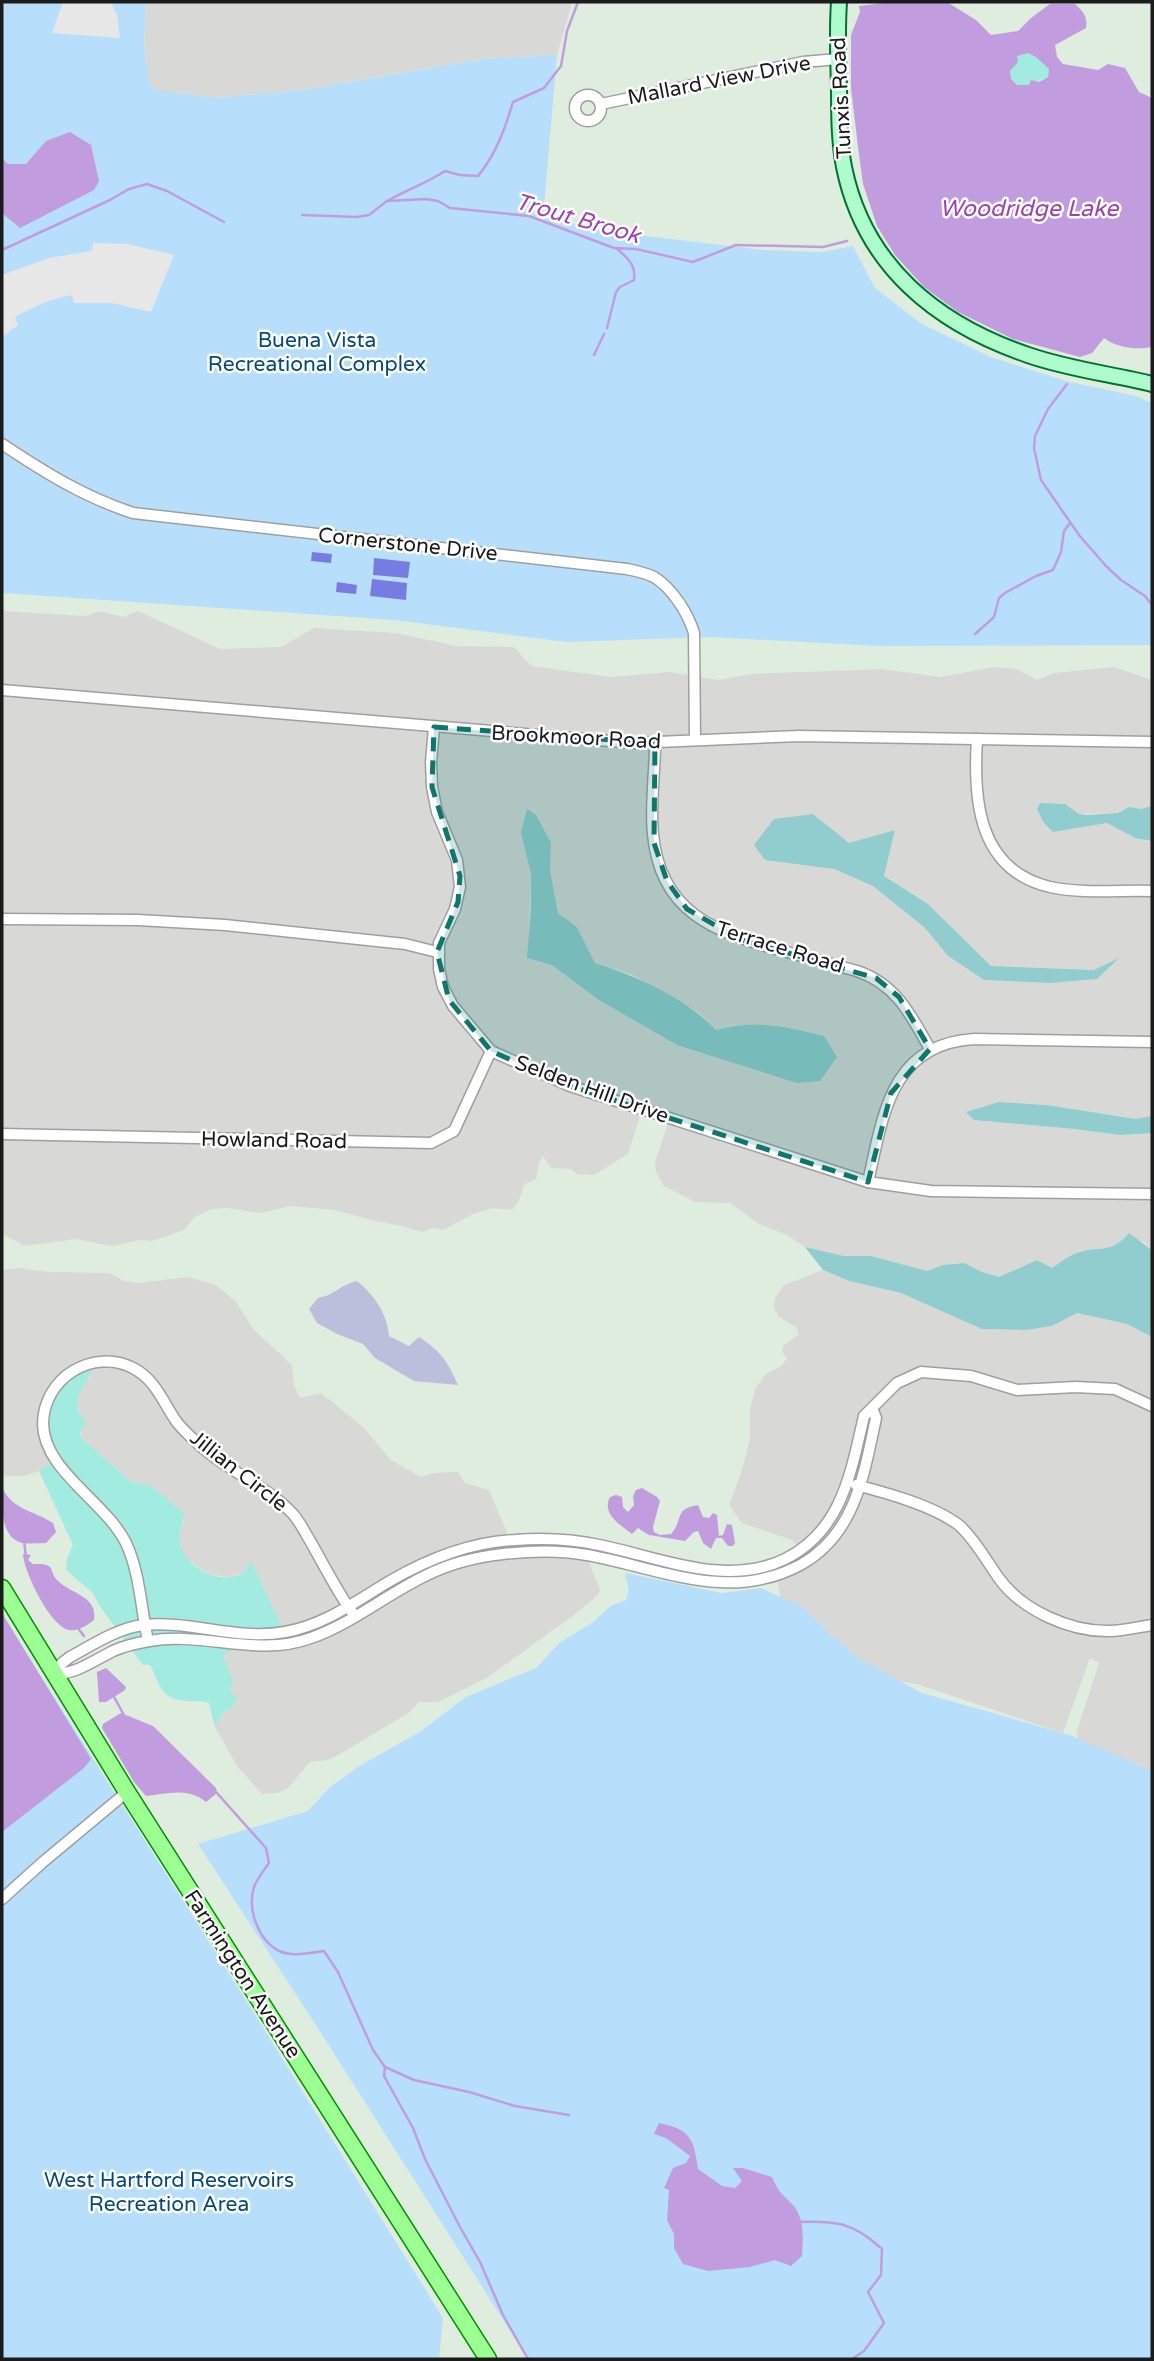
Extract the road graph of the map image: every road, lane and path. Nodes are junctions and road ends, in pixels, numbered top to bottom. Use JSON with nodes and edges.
{"nodes":[{"id":1,"x":839,"y":2,"type":"edge"},
{"id":2,"x":838,"y":59,"type":"junction"},
{"id":3,"x":601,"y":104,"type":"dead end"},
{"id":4,"x":1152,"y":384,"type":"edge"},
{"id":5,"x":2,"y":444,"type":"edge"},
{"id":6,"x":2,"y":690,"type":"edge"},
{"id":7,"x":434,"y":727,"type":"junction"},
{"id":8,"x":977,"y":739,"type":"junction"},
{"id":9,"x":695,"y":740,"type":"junction"},
{"id":10,"x":1152,"y":742,"type":"edge"},
{"id":11,"x":655,"y":743,"type":"junction"},
{"id":12,"x":1152,"y":891,"type":"edge"},
{"id":13,"x":2,"y":919,"type":"edge"},
{"id":14,"x":437,"y":952,"type":"junction"},
{"id":15,"x":1152,"y":1042,"type":"edge"},
{"id":16,"x":930,"y":1049,"type":"junction"},
{"id":17,"x":491,"y":1051,"type":"junction"},
{"id":18,"x":2,"y":1134,"type":"edge"},
{"id":19,"x":868,"y":1182,"type":"junction"},
{"id":20,"x":1152,"y":1194,"type":"edge"},
{"id":21,"x":1152,"y":1406,"type":"edge"},
{"id":22,"x":872,"y":1408,"type":"junction"},
{"id":23,"x":848,"y":1484,"type":"junction"},
{"id":24,"x":861,"y":1487,"type":"junction"},
{"id":25,"x":2,"y":1588,"type":"edge"},
{"id":26,"x":349,"y":1607,"type":"junction"},
{"id":27,"x":356,"y":1617,"type":"junction"},
{"id":28,"x":145,"y":1625,"type":"junction"},
{"id":29,"x":1152,"y":1625,"type":"edge"},
{"id":30,"x":148,"y":1641,"type":"junction"},
{"id":31,"x":55,"y":1674,"type":"junction"},
{"id":32,"x":127,"y":1792,"type":"junction"},
{"id":33,"x":2,"y":1899,"type":"edge"},
{"id":34,"x":488,"y":2359,"type":"edge"}],
"edges":[{"from":1,"to":2,"type":"street","name":"Tunxis Road"},
{"from":2,"to":3,"type":"street","name":"Mallard View Drive"},
{"from":2,"to":4,"type":"street","name":"Tunxis Road"},
{"from":5,"to":9,"type":"street","name":"Cornerstone Drive"},
{"from":6,"to":7,"type":"street","name":"Brookmoor Road"},
{"from":7,"to":11,"type":"street","name":"Brookmoor Road"},
{"from":7,"to":14,"type":"street"},
{"from":8,"to":9,"type":"street","name":"Brookmoor Road"},
{"from":8,"to":10,"type":"street","name":"Brookmoor Road"},
{"from":8,"to":12,"type":"street"},
{"from":9,"to":11,"type":"street","name":"Brookmoor Road"},
{"from":11,"to":16,"type":"street","name":"Terrace Road"},
{"from":13,"to":14,"type":"street"},
{"from":14,"to":17,"type":"street","name":"Selden Hill Drive"},
{"from":15,"to":16,"type":"street"},
{"from":16,"to":19,"type":"street"},
{"from":17,"to":18,"type":"street","name":"Howland Road"},
{"from":17,"to":19,"type":"street","name":"Selden Hill Drive"},
{"from":19,"to":20,"type":"street","name":"Selden Hill Drive"},
{"from":21,"to":22,"type":"street"},
{"from":22,"to":23,"type":"street"},
{"from":22,"to":24,"type":"street"},
{"from":23,"to":24,"type":"street"},
{"from":23,"to":26,"type":"street"},
{"from":24,"to":27,"type":"street"},
{"from":24,"to":29,"type":"street"},
{"from":25,"to":31,"type":"main road","name":"Farmington Avenue"},
{"from":26,"to":27,"type":"street","name":"Jillian Circle"},
{"from":26,"to":28,"type":"street"},
{"from":26,"to":28,"type":"street","name":"Jillian Circle"},
{"from":27,"to":30,"type":"street"},
{"from":28,"to":30,"type":"street","name":"Jillian Circle"},
{"from":28,"to":31,"type":"street"},
{"from":30,"to":31,"type":"street"},
{"from":31,"to":32,"type":"main road","name":"Farmington Avenue"},
{"from":32,"to":33,"type":"street"},
{"from":32,"to":34,"type":"main road","name":"Farmington Avenue"}]}
